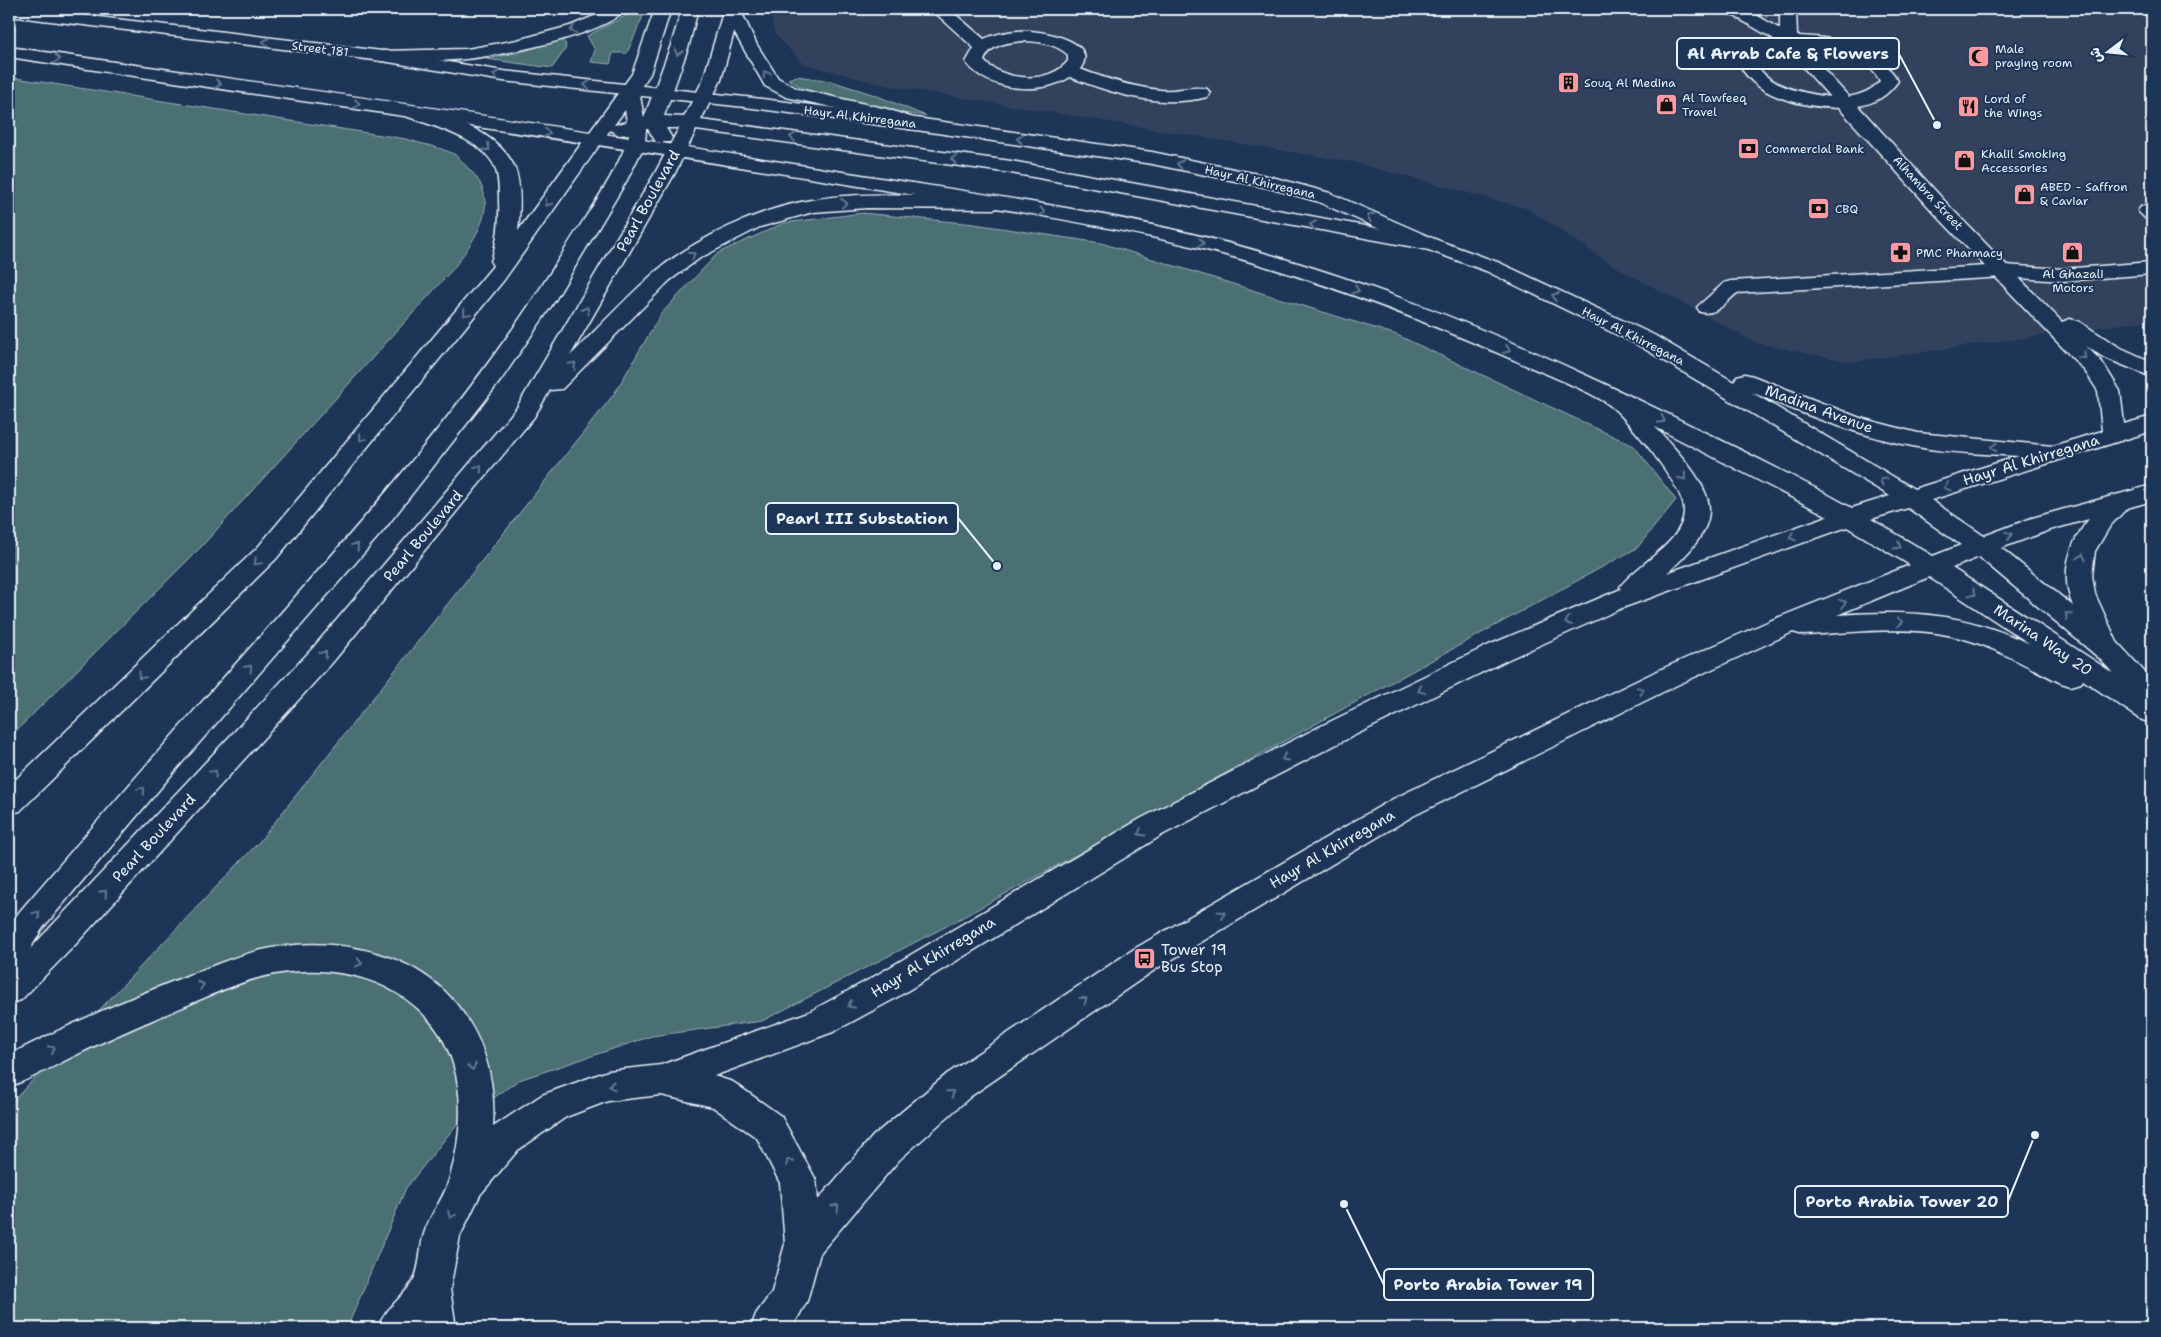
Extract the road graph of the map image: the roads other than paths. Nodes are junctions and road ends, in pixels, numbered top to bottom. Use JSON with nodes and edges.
{"nodes":[{"id":1,"x":617,"y":9,"type":"edge"},
{"id":2,"x":663,"y":9,"type":"edge"},
{"id":3,"x":690,"y":9,"type":"edge"},
{"id":4,"x":732,"y":9,"type":"edge"},
{"id":5,"x":940,"y":9,"type":"edge"},
{"id":6,"x":1734,"y":9,"type":"edge"},
{"id":7,"x":1788,"y":9,"type":"edge"},
{"id":8,"x":9,"y":11,"type":"edge"},
{"id":9,"x":958,"y":24,"type":"junction"},
{"id":10,"x":1013,"y":37,"type":"junction"},
{"id":11,"x":1789,"y":41,"type":"junction"},
{"id":12,"x":983,"y":47,"type":"junction"},
{"id":13,"x":9,"y":52,"type":"edge"},
{"id":14,"x":382,"y":56,"type":"junction"},
{"id":15,"x":1069,"y":71,"type":"junction"},
{"id":16,"x":630,"y":90,"type":"junction"},
{"id":17,"x":662,"y":93,"type":"junction"},
{"id":18,"x":1201,"y":93,"type":"dead end"},
{"id":19,"x":703,"y":97,"type":"junction"},
{"id":20,"x":1844,"y":102,"type":"junction"},
{"id":21,"x":412,"y":112,"type":"junction"},
{"id":22,"x":689,"y":123,"type":"junction"},
{"id":23,"x":909,"y":123,"type":"junction"},
{"id":24,"x":642,"y":130,"type":"junction"},
{"id":25,"x":595,"y":139,"type":"junction"},
{"id":26,"x":677,"y":150,"type":"junction"},
{"id":27,"x":994,"y":203,"type":"junction"},
{"id":28,"x":1430,"y":244,"type":"junction"},
{"id":29,"x":2152,"y":268,"type":"edge"},
{"id":30,"x":497,"y":276,"type":"junction"},
{"id":31,"x":2008,"y":277,"type":"junction"},
{"id":32,"x":1708,"y":307,"type":"dead end"},
{"id":33,"x":1646,"y":340,"type":"junction"},
{"id":34,"x":2152,"y":370,"type":"edge"},
{"id":35,"x":1618,"y":399,"type":"junction"},
{"id":36,"x":526,"y":412,"type":"junction"},
{"id":37,"x":2152,"y":423,"type":"edge"},
{"id":38,"x":2114,"y":435,"type":"junction"},
{"id":39,"x":2060,"y":452,"type":"junction"},
{"id":40,"x":2152,"y":493,"type":"edge"},
{"id":41,"x":1911,"y":498,"type":"junction"},
{"id":42,"x":2118,"y":503,"type":"junction"},
{"id":43,"x":1850,"y":518,"type":"junction"},
{"id":44,"x":1982,"y":546,"type":"junction"},
{"id":45,"x":1932,"y":567,"type":"junction"},
{"id":46,"x":1613,"y":602,"type":"junction"},
{"id":47,"x":1781,"y":627,"type":"junction"},
{"id":48,"x":2109,"y":651,"type":"junction"},
{"id":49,"x":2152,"y":698,"type":"edge"},
{"id":50,"x":2152,"y":713,"type":"edge"},
{"id":51,"x":2152,"y":718,"type":"edge"},
{"id":52,"x":9,"y":803,"type":"edge"},
{"id":53,"x":9,"y":954,"type":"edge"},
{"id":54,"x":9,"y":990,"type":"edge"},
{"id":55,"x":9,"y":1072,"type":"edge"},
{"id":56,"x":661,"y":1080,"type":"junction"},
{"id":57,"x":467,"y":1182,"type":"junction"},
{"id":58,"x":804,"y":1244,"type":"junction"},
{"id":59,"x":431,"y":1289,"type":"junction"},
{"id":60,"x":784,"y":1319,"type":"edge"},
{"id":61,"x":397,"y":1328,"type":"edge"},
{"id":62,"x":437,"y":1328,"type":"edge"}],
"edges":[{"from":1,"to":14,"type":"street","one_way":true},
{"from":2,"to":16,"type":"street"},
{"from":3,"to":17,"type":"street","one_way":true},
{"from":4,"to":19,"type":"street","name":"Pearl Boulevard"},
{"from":23,"to":4,"type":"street","one_way":true},
{"from":5,"to":9,"type":"street"},
{"from":6,"to":11,"type":"street","name":"Alhambra Street"},
{"from":7,"to":11,"type":"street"},
{"from":14,"to":8,"type":"street","name":"Street 181","one_way":true},
{"from":9,"to":10,"type":"street"},
{"from":9,"to":12,"type":"street"},
{"from":10,"to":12,"type":"street"},
{"from":10,"to":15,"type":"street"},
{"from":11,"to":20,"type":"street","name":"Alhambra Street"},
{"from":11,"to":20,"type":"street","name":"Alhambra Street"},
{"from":11,"to":20,"type":"street","name":"Alhambra Street"},
{"from":12,"to":15,"type":"street"},
{"from":13,"to":21,"type":"street","one_way":true},
{"from":16,"to":14,"type":"street","name":"Street 181","one_way":true},
{"from":15,"to":18,"type":"street"},
{"from":16,"to":17,"type":"street","name":"Hayr Al Khirregana"},
{"from":16,"to":24,"type":"street"},
{"from":16,"to":25,"type":"street"},
{"from":17,"to":19,"type":"street","name":"Hayr Al Khirregana"},
{"from":17,"to":24,"type":"street"},
{"from":19,"to":22,"type":"street","name":"Pearl Boulevard"},
{"from":19,"to":23,"type":"street","name":"Hayr Al Khirregana"},
{"from":20,"to":31,"type":"street","name":"Alhambra Street"},
{"from":21,"to":25,"type":"street","one_way":true},
{"from":21,"to":30,"type":"street","one_way":true},
{"from":22,"to":24,"type":"street"},
{"from":22,"to":26,"type":"street","name":"Pearl Boulevard"},
{"from":28,"to":22,"type":"street","one_way":true},
{"from":28,"to":23,"type":"street","name":"Hayr Al Khirregana","one_way":true},
{"from":24,"to":25,"type":"street"},
{"from":24,"to":26,"type":"street"},
{"from":24,"to":26,"type":"street"},
{"from":53,"to":24,"type":"street","one_way":true},
{"from":25,"to":30,"type":"street","one_way":true},
{"from":26,"to":27,"type":"street"},
{"from":36,"to":26,"type":"street","name":"Pearl Boulevard","one_way":true},
{"from":27,"to":35,"type":"street","one_way":true},
{"from":36,"to":27,"type":"street","one_way":true},
{"from":33,"to":28,"type":"street","name":"Hayr Al Khirregana","one_way":true},
{"from":29,"to":31,"type":"street"},
{"from":30,"to":52,"type":"street","one_way":true},
{"from":31,"to":32,"type":"street"},
{"from":31,"to":34,"type":"street","name":"Alhambra Street"},
{"from":31,"to":38,"type":"street","name":"Alhambra Street","one_way":true},
{"from":39,"to":33,"type":"street","name":"Madina Avenue","one_way":true},
{"from":41,"to":33,"type":"street","name":"Hayr Al Khirregana","one_way":true},
{"from":35,"to":43,"type":"street","one_way":true},
{"from":35,"to":46,"type":"street","one_way":true},
{"from":54,"to":36,"type":"street","name":"Pearl Boulevard","one_way":true},
{"from":37,"to":38,"type":"street","name":"Hayr Al Khirregana"},
{"from":38,"to":39,"type":"street","name":"Hayr Al Khirregana"},
{"from":39,"to":41,"type":"street","name":"Hayr Al Khirregana","one_way":true},
{"from":40,"to":42,"type":"street","name":"Hayr Al Khirregana"},
{"from":41,"to":43,"type":"street","name":"Hayr Al Khirregana"},
{"from":41,"to":44,"type":"street","name":"Hayr Al Khirregana"},
{"from":44,"to":42,"type":"street","name":"Hayr Al Khirregana","one_way":true},
{"from":48,"to":42,"type":"street","one_way":true},
{"from":43,"to":45,"type":"street","one_way":true},
{"from":43,"to":46,"type":"street","name":"Hayr Al Khirregana","one_way":true},
{"from":44,"to":45,"type":"street","name":"Hayr Al Khirregana"},
{"from":48,"to":44,"type":"street","name":"Marina Way 20","one_way":true},
{"from":47,"to":45,"type":"street","name":"Hayr Al Khirregana","one_way":true},
{"from":45,"to":50,"type":"street","name":"Marina Way 20","one_way":true},
{"from":46,"to":56,"type":"street","name":"Hayr Al Khirregana","one_way":true},
{"from":47,"to":51,"type":"street","one_way":true},
{"from":58,"to":47,"type":"street","name":"Hayr Al Khirregana","one_way":true},
{"from":48,"to":49,"type":"street","name":"Marina Way 20"},
{"from":55,"to":57,"type":"street","one_way":true},
{"from":56,"to":57,"type":"street","one_way":true},
{"from":58,"to":56,"type":"street","one_way":true},
{"from":57,"to":59,"type":"street","one_way":true},
{"from":58,"to":60,"type":"street"},
{"from":59,"to":61,"type":"street"},
{"from":59,"to":62,"type":"street"}]}
